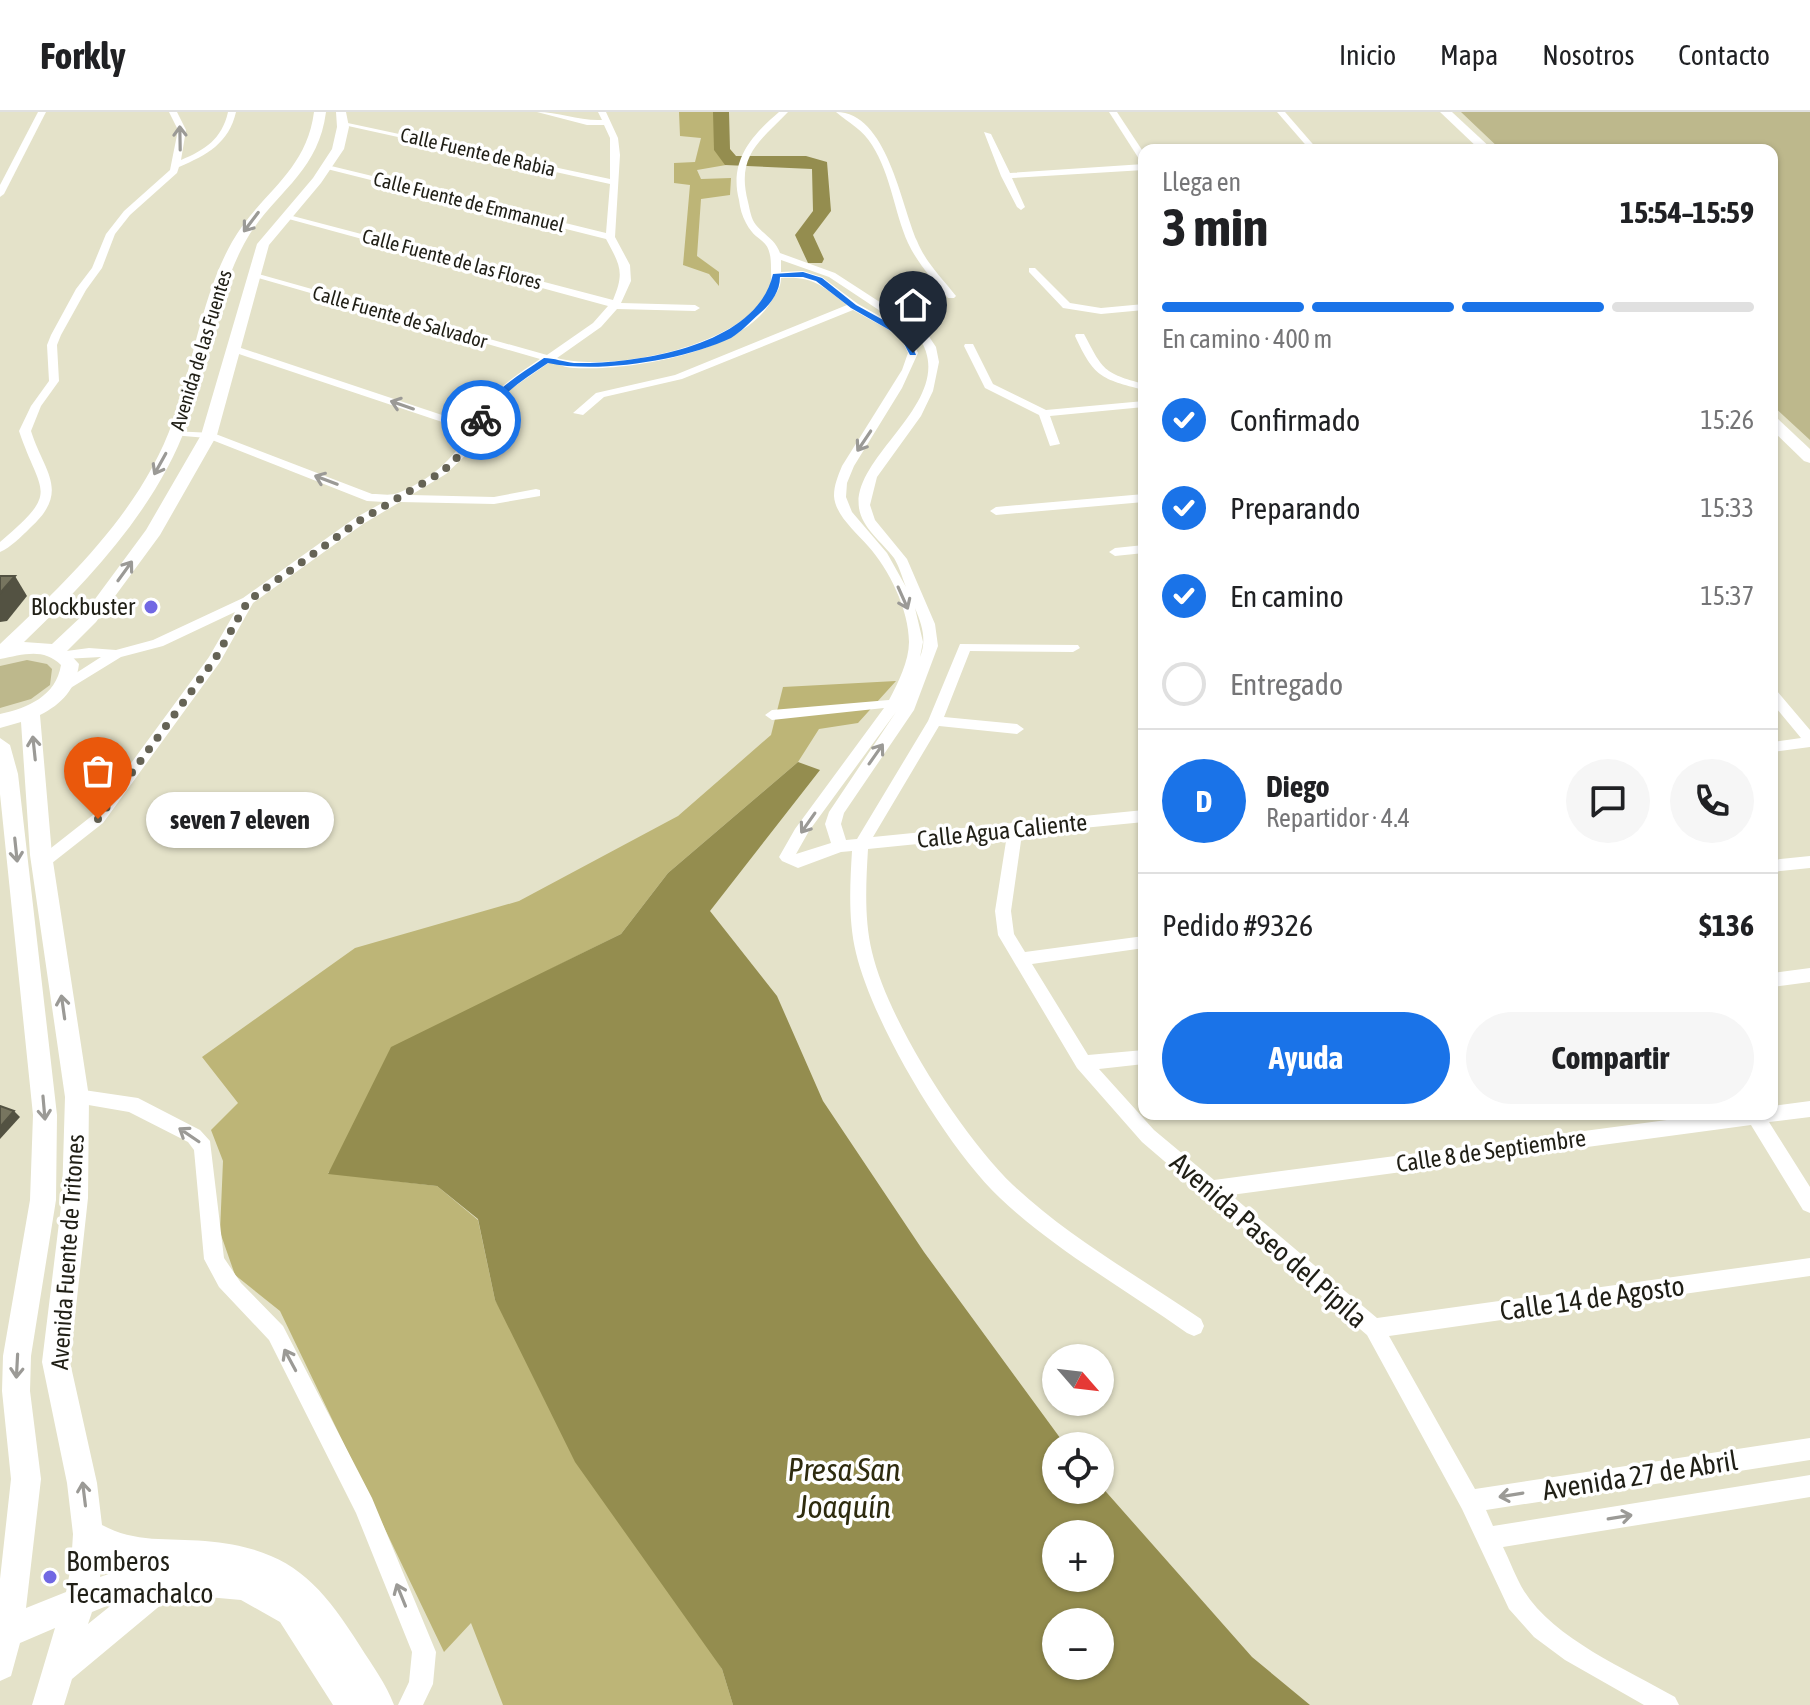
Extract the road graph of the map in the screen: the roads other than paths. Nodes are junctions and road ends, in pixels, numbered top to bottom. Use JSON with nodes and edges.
{"nodes":[{"id":1,"x":42,"y":112,"type":"edge"},
{"id":2,"x":173,"y":112,"type":"edge"},
{"id":3,"x":232,"y":112,"type":"edge"},
{"id":4,"x":320,"y":112,"type":"edge"},
{"id":5,"x":541,"y":112,"type":"edge"},
{"id":6,"x":602,"y":112,"type":"edge"},
{"id":7,"x":784,"y":112,"type":"edge"},
{"id":8,"x":840,"y":112,"type":"edge"},
{"id":9,"x":1113,"y":112,"type":"edge"},
{"id":10,"x":1281,"y":112,"type":"edge"},
{"id":11,"x":1446,"y":112,"type":"edge"},
{"id":12,"x":1456,"y":112,"type":"edge"},
{"id":13,"x":342,"y":118,"type":"edge"},
{"id":14,"x":608,"y":122,"type":"junction"},
{"id":15,"x":987,"y":134,"type":"dead end"},
{"id":16,"x":1309,"y":144,"type":"edge"},
{"id":17,"x":1481,"y":144,"type":"edge"},
{"id":18,"x":1490,"y":144,"type":"edge"},
{"id":19,"x":1138,"y":151,"type":"edge"},
{"id":20,"x":15,"y":164,"type":"junction"},
{"id":21,"x":176,"y":165,"type":"junction"},
{"id":22,"x":0,"y":166,"type":"edge"},
{"id":23,"x":1138,"y":167,"type":"edge"},
{"id":24,"x":327,"y":168,"type":"junction"},
{"id":25,"x":1005,"y":176,"type":"junction"},
{"id":26,"x":612,"y":182,"type":"junction"},
{"id":27,"x":284,"y":185,"type":"junction"},
{"id":28,"x":313,"y":185,"type":"junction"},
{"id":29,"x":0,"y":194,"type":"edge"},
{"id":30,"x":1021,"y":207,"type":"dead end"},
{"id":31,"x":288,"y":216,"type":"junction"},
{"id":32,"x":610,"y":237,"type":"junction"},
{"id":33,"x":777,"y":255,"type":"junction"},
{"id":34,"x":1032,"y":270,"type":"dead end"},
{"id":35,"x":254,"y":274,"type":"junction"},
{"id":36,"x":776,"y":275,"type":"junction"},
{"id":37,"x":951,"y":296,"type":"dead end"},
{"id":38,"x":614,"y":305,"type":"junction"},
{"id":39,"x":854,"y":306,"type":"junction"},
{"id":40,"x":695,"y":308,"type":"dead end"},
{"id":41,"x":1138,"y":308,"type":"edge"},
{"id":42,"x":886,"y":310,"type":"junction"},
{"id":43,"x":870,"y":315,"type":"junction"},
{"id":44,"x":1080,"y":336,"type":"dead end"},
{"id":45,"x":969,"y":346,"type":"dead end"},
{"id":46,"x":234,"y":349,"type":"junction"},
{"id":47,"x":547,"y":360,"type":"junction"},
{"id":48,"x":1138,"y":385,"type":"edge"},
{"id":49,"x":1138,"y":405,"type":"edge"},
{"id":50,"x":883,"y":412,"type":"junction"},
{"id":51,"x":579,"y":413,"type":"dead end"},
{"id":52,"x":1044,"y":413,"type":"junction"},
{"id":53,"x":1778,"y":415,"type":"edge"},
{"id":54,"x":915,"y":416,"type":"junction"},
{"id":55,"x":1778,"y":427,"type":"edge"},
{"id":56,"x":476,"y":430,"type":"junction"},
{"id":57,"x":176,"y":433,"type":"junction"},
{"id":58,"x":209,"y":435,"type":"junction"},
{"id":59,"x":1054,"y":444,"type":"dead end"},
{"id":60,"x":1810,"y":444,"type":"edge"},
{"id":61,"x":1810,"y":458,"type":"edge"},
{"id":62,"x":536,"y":493,"type":"dead end"},
{"id":63,"x":400,"y":497,"type":"junction"},
{"id":64,"x":1138,"y":499,"type":"edge"},
{"id":65,"x":996,"y":511,"type":"dead end"},
{"id":66,"x":0,"y":548,"type":"edge"},
{"id":67,"x":1138,"y":550,"type":"edge"},
{"id":68,"x":1115,"y":552,"type":"dead end"},
{"id":69,"x":248,"y":601,"type":"junction"},
{"id":70,"x":1073,"y":648,"type":"dead end"},
{"id":71,"x":1,"y":653,"type":"edge"},
{"id":72,"x":60,"y":653,"type":"junction"},
{"id":73,"x":116,"y":654,"type":"junction"},
{"id":74,"x":64,"y":687,"type":"junction"},
{"id":75,"x":1778,"y":701,"type":"edge"},
{"id":76,"x":901,"y":708,"type":"junction"},
{"id":77,"x":30,"y":712,"type":"junction"},
{"id":78,"x":772,"y":715,"type":"dead end"},
{"id":79,"x":0,"y":721,"type":"edge"},
{"id":80,"x":935,"y":721,"type":"junction"},
{"id":81,"x":1017,"y":729,"type":"dead end"},
{"id":82,"x":1810,"y":740,"type":"edge"},
{"id":83,"x":0,"y":745,"type":"edge"},
{"id":84,"x":1778,"y":746,"type":"edge"},
{"id":85,"x":1138,"y":817,"type":"edge"},
{"id":86,"x":1015,"y":830,"type":"junction"},
{"id":87,"x":840,"y":846,"type":"junction"},
{"id":88,"x":860,"y":846,"type":"junction"},
{"id":89,"x":1810,"y":862,"type":"edge"},
{"id":90,"x":42,"y":863,"type":"junction"},
{"id":91,"x":1778,"y":865,"type":"edge"},
{"id":92,"x":1138,"y":943,"type":"edge"},
{"id":93,"x":1020,"y":959,"type":"junction"},
{"id":94,"x":1810,"y":975,"type":"edge"},
{"id":95,"x":1778,"y":979,"type":"edge"},
{"id":96,"x":1138,"y":1058,"type":"edge"},
{"id":97,"x":1083,"y":1063,"type":"junction"},
{"id":98,"x":77,"y":1097,"type":"junction"},
{"id":99,"x":1810,"y":1109,"type":"edge"},
{"id":100,"x":1778,"y":1113,"type":"edge"},
{"id":101,"x":1726,"y":1120,"type":"edge"},
{"id":102,"x":1766,"y":1120,"type":"edge"},
{"id":103,"x":1210,"y":1189,"type":"junction"},
{"id":104,"x":1810,"y":1204,"type":"edge"},
{"id":105,"x":1810,"y":1267,"type":"edge"},
{"id":106,"x":1194,"y":1326,"type":"dead end"},
{"id":107,"x":1374,"y":1328,"type":"junction"},
{"id":108,"x":1810,"y":1449,"type":"edge"},
{"id":109,"x":1810,"y":1486,"type":"edge"},
{"id":110,"x":1470,"y":1501,"type":"junction"},
{"id":111,"x":88,"y":1534,"type":"junction"},
{"id":112,"x":1488,"y":1538,"type":"junction"},
{"id":113,"x":169,"y":1578,"type":"junction"},
{"id":114,"x":80,"y":1599,"type":"junction"},
{"id":115,"x":4,"y":1633,"type":"edge"},
{"id":116,"x":0,"y":1665,"type":"edge"},
{"id":117,"x":60,"y":1668,"type":"junction"},
{"id":118,"x":1658,"y":1700,"type":"edge"},
{"id":119,"x":48,"y":1705,"type":"edge"},
{"id":120,"x":352,"y":1705,"type":"edge"},
{"id":121,"x":378,"y":1705,"type":"edge"},
{"id":122,"x":410,"y":1705,"type":"edge"}],
"edges":[{"from":1,"to":20,"type":"street"},
{"from":21,"to":2,"type":"street","one_way":true},
{"from":3,"to":21,"type":"street"},
{"from":4,"to":27,"type":"main road","name":"Avenida de las Fuentes"},
{"from":5,"to":14,"type":"street"},
{"from":6,"to":14,"type":"street"},
{"from":7,"to":33,"type":"street"},
{"from":8,"to":37,"type":"street"},
{"from":9,"to":19,"type":"street"},
{"from":10,"to":16,"type":"street"},
{"from":11,"to":17,"type":"main road"},
{"from":12,"to":18,"type":"main road"},
{"from":13,"to":24,"type":"main road","name":"Avenida de las Fuentes"},
{"from":13,"to":26,"type":"street","name":"Calle Fuente de Rabia"},
{"from":14,"to":26,"type":"street"},
{"from":15,"to":25,"type":"street"},
{"from":20,"to":22,"type":"street"},
{"from":20,"to":29,"type":"street"},
{"from":21,"to":66,"type":"street"},
{"from":23,"to":25,"type":"street"},
{"from":24,"to":28,"type":"main road","name":"Avenida de las Fuentes"},
{"from":24,"to":32,"type":"street","name":"Calle Fuente de Emmanuel"},
{"from":25,"to":30,"type":"street"},
{"from":26,"to":32,"type":"street"},
{"from":27,"to":28,"type":"main road"},
{"from":27,"to":57,"type":"main road","name":"Avenida de las Fuentes","one_way":true},
{"from":28,"to":31,"type":"main road","name":"Avenida de las Fuentes"},
{"from":31,"to":35,"type":"main road","name":"Avenida de las Fuentes"},
{"from":31,"to":38,"type":"street","name":"Calle Fuente de las Flores"},
{"from":32,"to":38,"type":"street"},
{"from":33,"to":36,"type":"street"},
{"from":33,"to":42,"type":"street"},
{"from":34,"to":41,"type":"street"},
{"from":35,"to":46,"type":"main road","name":"Avenida de las Fuentes"},
{"from":35,"to":47,"type":"street","name":"Calle Fuente de Salvador"},
{"from":36,"to":39,"type":"street"},
{"from":36,"to":47,"type":"street","name":"Calle Fuente de Salvador"},
{"from":38,"to":40,"type":"street","name":"Calle Fuente de las Flores"},
{"from":38,"to":47,"type":"street"},
{"from":39,"to":43,"type":"street"},
{"from":39,"to":51,"type":"street"},
{"from":42,"to":43,"type":"street"},
{"from":42,"to":54,"type":"street"},
{"from":43,"to":50,"type":"street"},
{"from":44,"to":48,"type":"street"},
{"from":45,"to":52,"type":"street"},
{"from":56,"to":46,"type":"street","one_way":true},
{"from":46,"to":58,"type":"main road","name":"Avenida de las Fuentes"},
{"from":47,"to":56,"type":"street"},
{"from":49,"to":52,"type":"street"},
{"from":50,"to":54,"type":"street"},
{"from":50,"to":76,"type":"street","one_way":true},
{"from":52,"to":59,"type":"street"},
{"from":53,"to":60,"type":"main road"},
{"from":54,"to":76,"type":"street"},
{"from":55,"to":61,"type":"main road"},
{"from":56,"to":63,"type":"street"},
{"from":57,"to":58,"type":"street"},
{"from":57,"to":71,"type":"main road","name":"Avenida de las Fuentes","one_way":true},
{"from":63,"to":58,"type":"street","one_way":true},
{"from":72,"to":58,"type":"main road","name":"Avenida de las Fuentes","one_way":true},
{"from":62,"to":63,"type":"street"},
{"from":63,"to":69,"type":"street"},
{"from":64,"to":65,"type":"street"},
{"from":67,"to":68,"type":"street"},
{"from":69,"to":73,"type":"street"},
{"from":69,"to":90,"type":"street"},
{"from":70,"to":80,"type":"street"},
{"from":71,"to":72,"type":"main road"},
{"from":72,"to":73,"type":"street"},
{"from":72,"to":74,"type":"main road"},
{"from":73,"to":74,"type":"street"},
{"from":74,"to":77,"type":"main road"},
{"from":75,"to":82,"type":"street"},
{"from":76,"to":78,"type":"street"},
{"from":87,"to":76,"type":"street","one_way":true},
{"from":76,"to":87,"type":"street","one_way":true},
{"from":77,"to":79,"type":"main road"},
{"from":90,"to":77,"type":"main road","name":"Avenida Fuente de Tritones","one_way":true},
{"from":80,"to":81,"type":"street"},
{"from":80,"to":88,"type":"street"},
{"from":82,"to":84,"type":"street"},
{"from":83,"to":115,"type":"main road","name":"Avenida Fuente de Tritones","one_way":true},
{"from":85,"to":86,"type":"street","name":"Calle Agua Caliente"},
{"from":86,"to":88,"type":"street","name":"Calle Agua Caliente"},
{"from":86,"to":93,"type":"street","name":"Avenida Paseo del Pípila"},
{"from":87,"to":88,"type":"street","name":"Calle Agua Caliente"},
{"from":88,"to":106,"type":"street"},
{"from":89,"to":91,"type":"street"},
{"from":98,"to":90,"type":"main road","name":"Avenida Fuente de Tritones","one_way":true},
{"from":92,"to":93,"type":"street"},
{"from":93,"to":97,"type":"street","name":"Avenida Paseo del Pípila"},
{"from":94,"to":95,"type":"street"},
{"from":96,"to":97,"type":"street"},
{"from":97,"to":103,"type":"street","name":"Avenida Paseo del Pípila"},
{"from":111,"to":98,"type":"main road","name":"Avenida Fuente de Tritones","one_way":true},
{"from":122,"to":98,"type":"street","one_way":true},
{"from":99,"to":100,"type":"street","name":"Calle 8 de Septiembre"},
{"from":101,"to":103,"type":"street","name":"Calle 8 de Septiembre"},
{"from":102,"to":104,"type":"street"},
{"from":103,"to":107,"type":"street","name":"Avenida Paseo del Pípila"},
{"from":105,"to":107,"type":"street","name":"Calle 14 de Agosto"},
{"from":107,"to":110,"type":"street","name":"Avenida Paseo del Pípila"},
{"from":108,"to":110,"type":"street","name":"Avenida 27 de Abril","one_way":true},
{"from":112,"to":109,"type":"street","name":"Avenida 27 de Abril","one_way":true},
{"from":110,"to":112,"type":"street","name":"Avenida Paseo del Pípila"},
{"from":111,"to":114,"type":"main road","name":"Avenida Fuente de Tritones"},
{"from":111,"to":121,"type":"main road"},
{"from":112,"to":118,"type":"street","name":"Avenida Paseo del Pípila"},
{"from":113,"to":114,"type":"main road"},
{"from":113,"to":117,"type":"main road"},
{"from":113,"to":120,"type":"main road"},
{"from":114,"to":115,"type":"main road"},
{"from":114,"to":117,"type":"main road","name":"Avenida Fuente de Tritones"},
{"from":115,"to":116,"type":"main road","name":"Avenida Fuente de Tritones"},
{"from":117,"to":119,"type":"main road","name":"Avenida Fuente de Tritones"}]}
